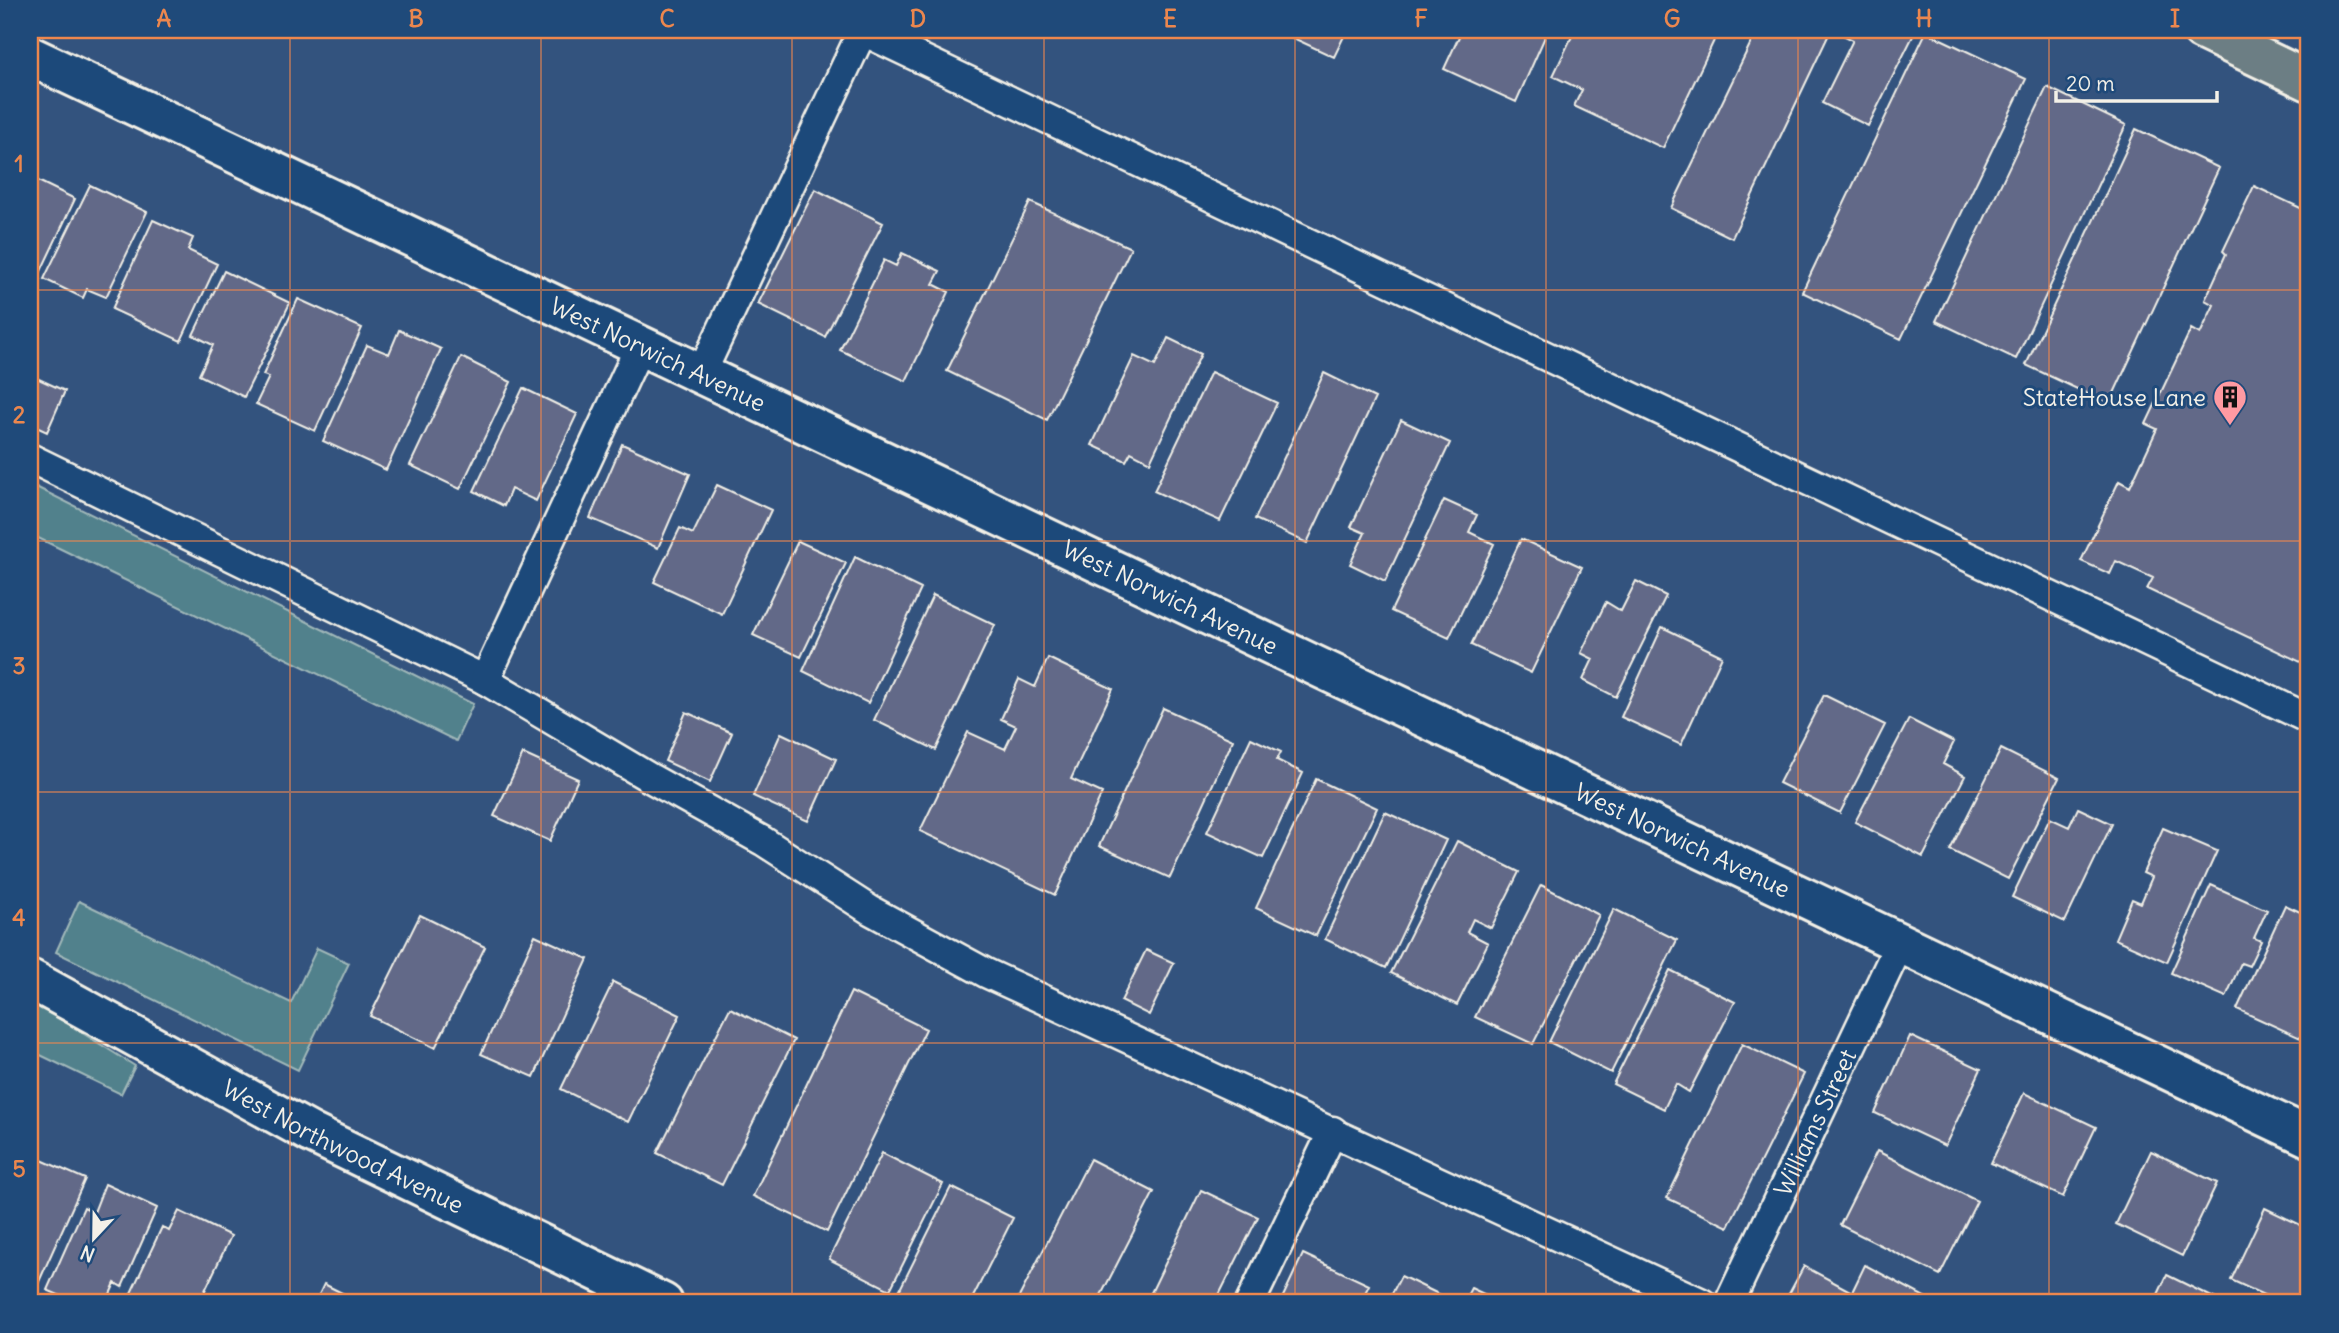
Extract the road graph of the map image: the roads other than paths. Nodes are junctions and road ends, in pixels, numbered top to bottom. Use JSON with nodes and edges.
{"nodes":[{"id":1,"x":863,"y":30,"type":"edge"},
{"id":2,"x":2202,"y":30,"type":"edge"},
{"id":3,"x":30,"y":56,"type":"edge"},
{"id":4,"x":2309,"y":81,"type":"edge"},
{"id":5,"x":640,"y":346,"type":"junction"},
{"id":6,"x":701,"y":374,"type":"junction"},
{"id":7,"x":30,"y":458,"type":"edge"},
{"id":8,"x":485,"y":680,"type":"junction"},
{"id":9,"x":2309,"y":719,"type":"edge"},
{"id":10,"x":1900,"y":943,"type":"junction"},
{"id":11,"x":30,"y":979,"type":"edge"},
{"id":12,"x":1333,"y":1131,"type":"junction"},
{"id":13,"x":2309,"y":1137,"type":"edge"},
{"id":14,"x":663,"y":1303,"type":"edge"},
{"id":15,"x":1250,"y":1303,"type":"edge"},
{"id":16,"x":1702,"y":1303,"type":"edge"},
{"id":17,"x":1729,"y":1303,"type":"edge"}],
"edges":[{"from":1,"to":6,"type":"lane"},
{"from":1,"to":9,"type":"lane"},
{"from":2,"to":4,"type":"main road"},
{"from":3,"to":5,"type":"street","name":"West Norwich Avenue"},
{"from":5,"to":6,"type":"street","name":"West Norwich Avenue"},
{"from":5,"to":8,"type":"lane"},
{"from":6,"to":10,"type":"street","name":"West Norwich Avenue"},
{"from":7,"to":8,"type":"lane"},
{"from":8,"to":12,"type":"lane"},
{"from":10,"to":13,"type":"street","name":"West Norwich Avenue"},
{"from":10,"to":17,"type":"lane","name":"Williams Street"},
{"from":11,"to":14,"type":"street","name":"West Northwood Avenue"},
{"from":12,"to":15,"type":"lane"},
{"from":12,"to":16,"type":"lane"}]}
